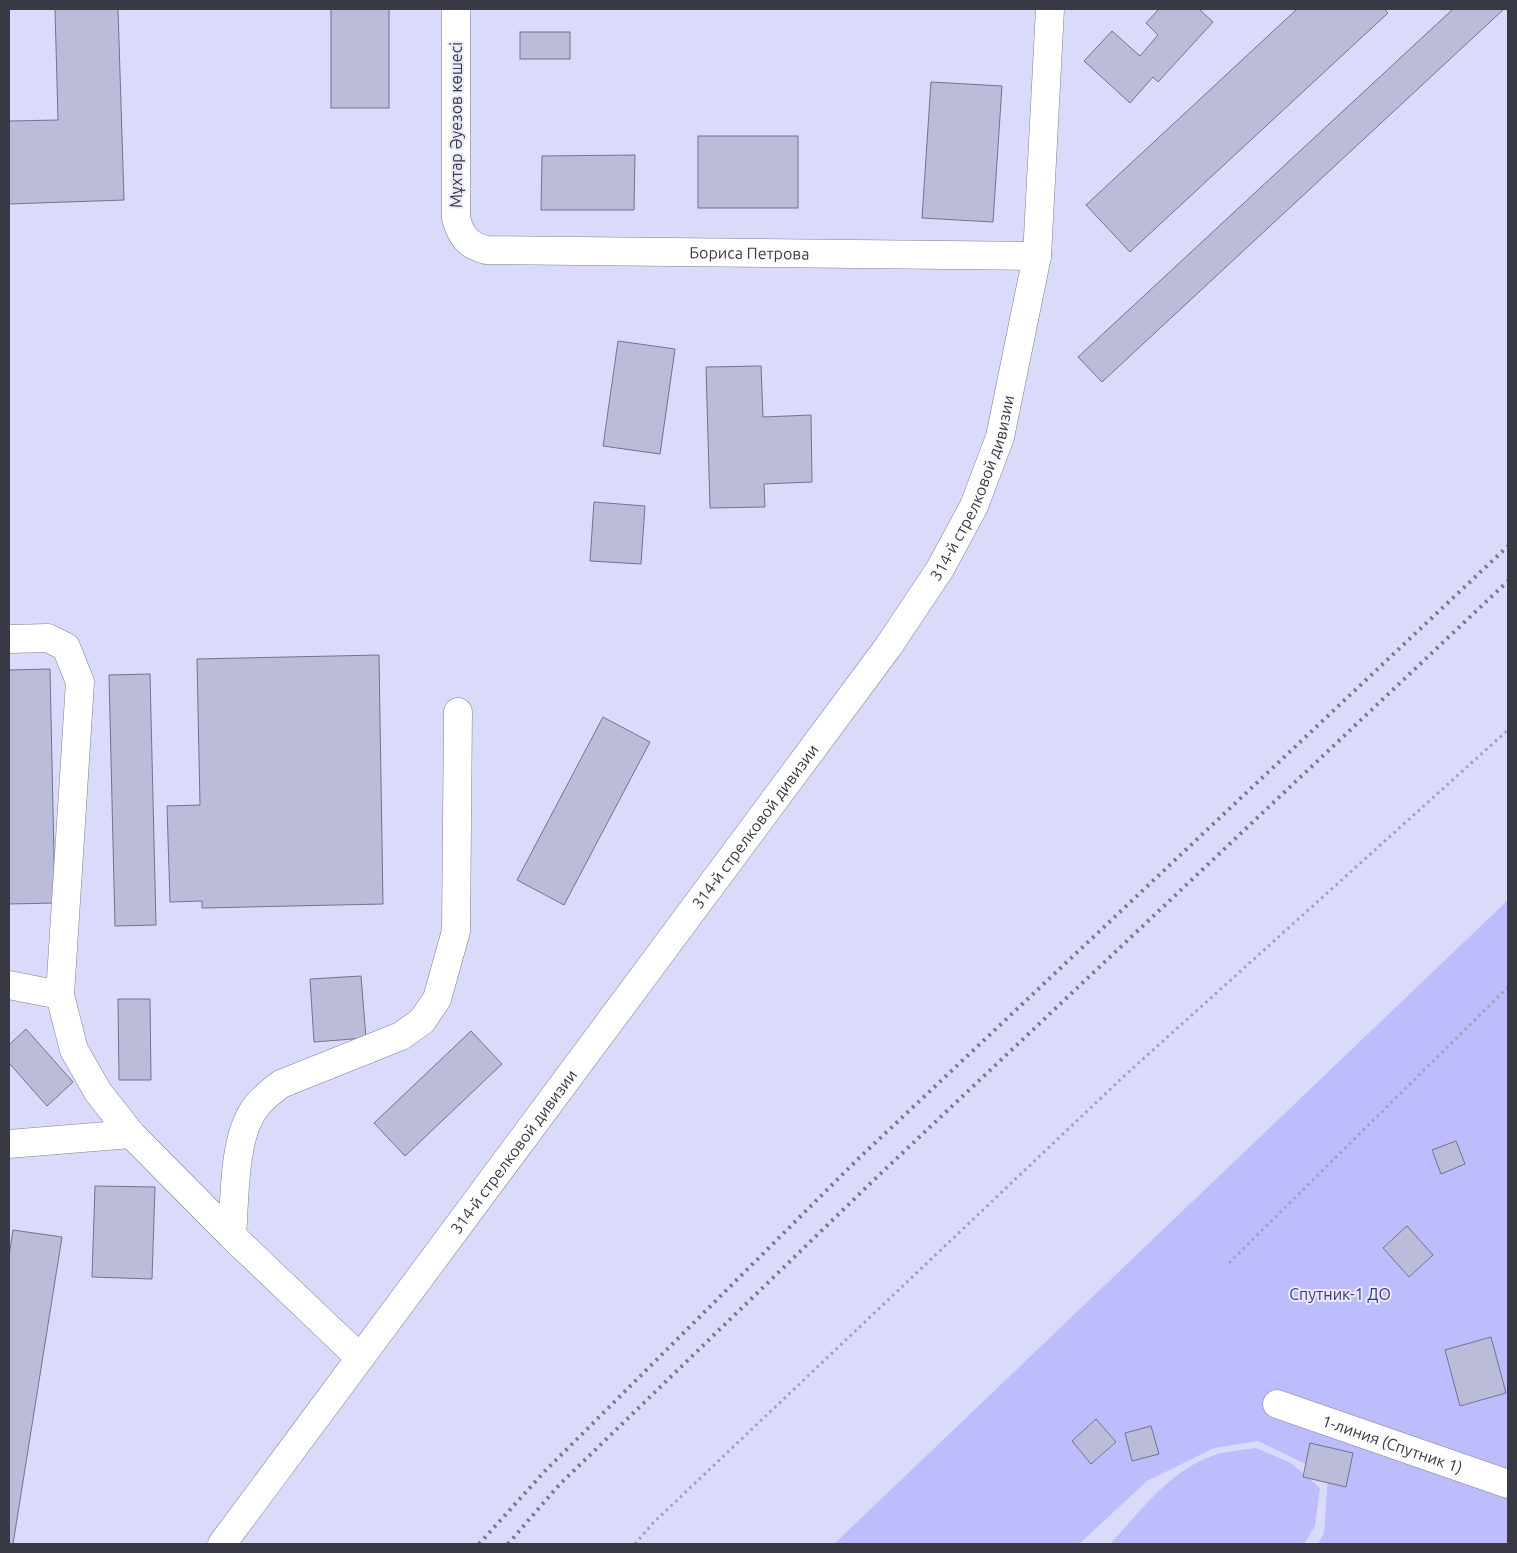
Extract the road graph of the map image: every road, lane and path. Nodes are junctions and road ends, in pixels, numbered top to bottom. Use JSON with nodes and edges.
{"nodes":[{"id":1,"x":456,"y":9,"type":"edge"},
{"id":2,"x":1050,"y":9,"type":"edge"},
{"id":3,"x":464,"y":239,"type":"joint"},
{"id":4,"x":1037,"y":256,"type":"junction"},
{"id":5,"x":9,"y":639,"type":"edge"},
{"id":6,"x":458,"y":712,"type":"dead end"},
{"id":7,"x":1508,"y":730,"type":"edge"},
{"id":8,"x":9,"y":985,"type":"edge"},
{"id":9,"x":1507,"y":988,"type":"edge"},
{"id":10,"x":60,"y":995,"type":"junction"},
{"id":11,"x":1508,"y":996,"type":"edge"},
{"id":12,"x":131,"y":1134,"type":"junction"},
{"id":13,"x":9,"y":1144,"type":"edge"},
{"id":14,"x":232,"y":1236,"type":"junction"},
{"id":15,"x":1229,"y":1263,"type":"dead end"},
{"id":16,"x":359,"y":1357,"type":"junction"},
{"id":17,"x":1277,"y":1404,"type":"dead end"},
{"id":18,"x":1508,"y":1484,"type":"edge"},
{"id":19,"x":222,"y":1544,"type":"edge"},
{"id":20,"x":635,"y":1544,"type":"edge"}],
"edges":[{"from":1,"to":3,"type":"street","name":"Мұхтар Әуезов көшесі"},
{"from":2,"to":4,"type":"street","name":"314-й стрелковой дивизии"},
{"from":3,"to":4,"type":"street","name":"Бориса Петрова"},
{"from":4,"to":16,"type":"street","name":"314-й стрелковой дивизии"},
{"from":5,"to":10,"type":"street"},
{"from":6,"to":14,"type":"street"},
{"from":7,"to":20,"type":"path"},
{"from":8,"to":10,"type":"street"},
{"from":9,"to":11,"type":"path"},
{"from":9,"to":15,"type":"path"},
{"from":10,"to":12,"type":"street"},
{"from":12,"to":13,"type":"street"},
{"from":12,"to":14,"type":"street"},
{"from":14,"to":16,"type":"street"},
{"from":16,"to":19,"type":"street","name":"314-й стрелковой дивизии"},
{"from":17,"to":18,"type":"street","name":"1-линия (Спутник 1)"}]}
